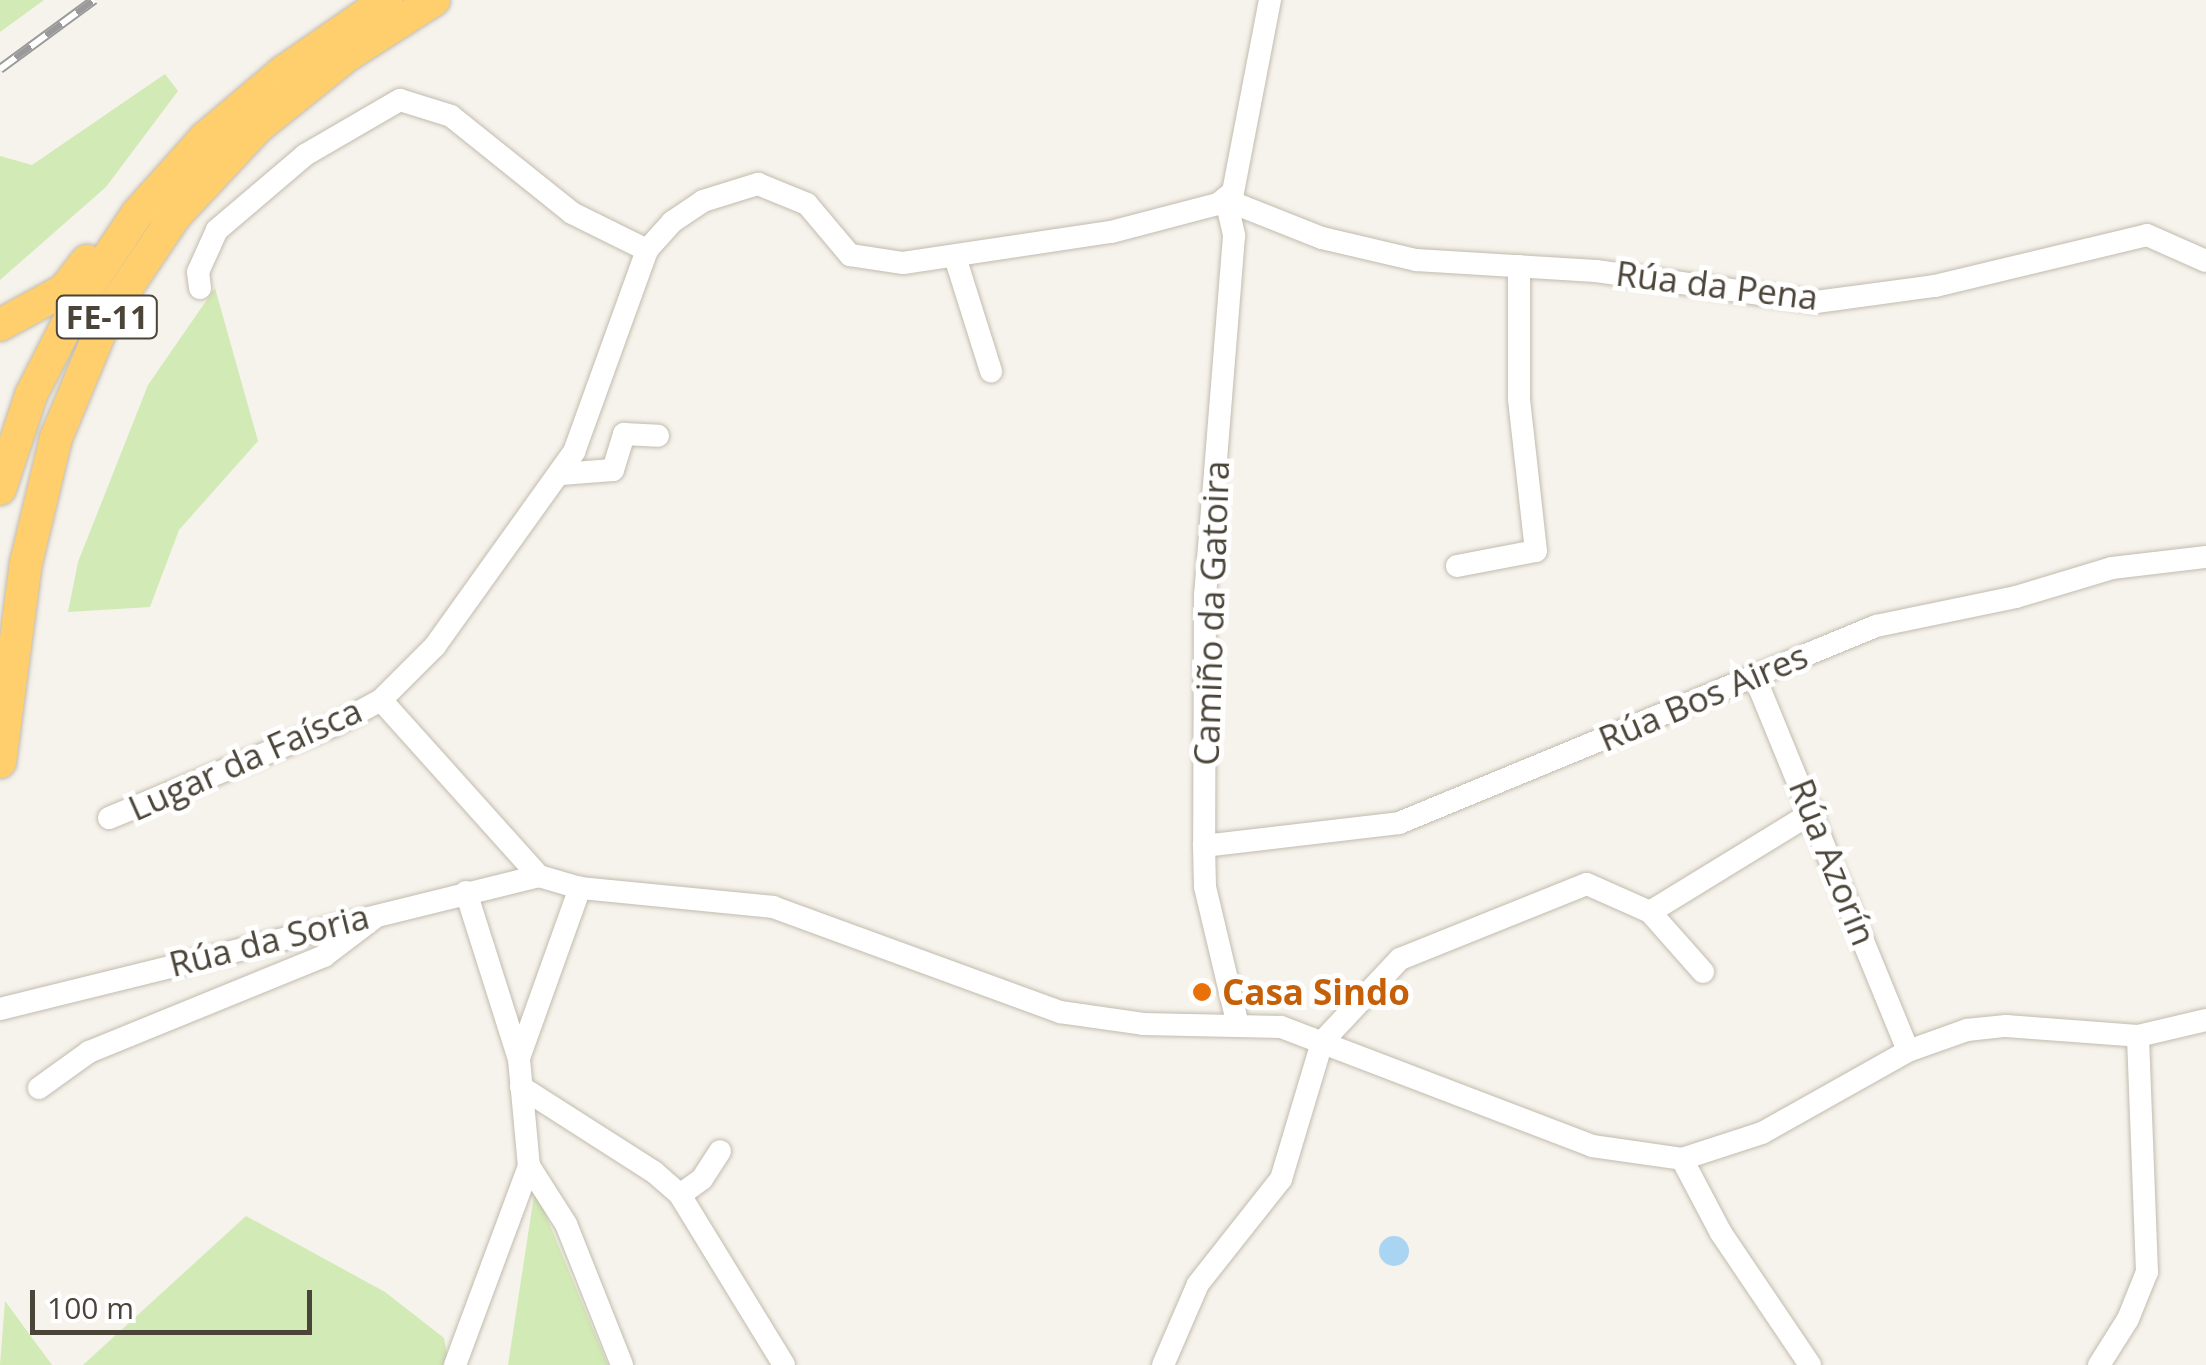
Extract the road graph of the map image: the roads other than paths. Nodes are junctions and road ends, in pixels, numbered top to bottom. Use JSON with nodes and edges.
{"nodes":[{"id":1,"x":386,"y":0,"type":"edge"},
{"id":2,"x":434,"y":0,"type":"edge"},
{"id":3,"x":1270,"y":0,"type":"edge"},
{"id":4,"x":321,"y":41,"type":"junction"},
{"id":5,"x":1226,"y":200,"type":"junction"},
{"id":6,"x":647,"y":250,"type":"junction"},
{"id":7,"x":955,"y":257,"type":"junction"},
{"id":8,"x":2206,"y":260,"type":"edge"},
{"id":9,"x":1519,"y":266,"type":"junction"},
{"id":10,"x":200,"y":288,"type":"dead end"},
{"id":11,"x":0,"y":325,"type":"edge"},
{"id":12,"x":991,"y":371,"type":"dead end"},
{"id":13,"x":0,"y":392,"type":"edge"},
{"id":14,"x":658,"y":436,"type":"dead end"},
{"id":15,"x":561,"y":474,"type":"junction"},
{"id":16,"x":0,"y":480,"type":"edge"},
{"id":17,"x":0,"y":489,"type":"edge"},
{"id":18,"x":2206,"y":557,"type":"edge"},
{"id":19,"x":1457,"y":566,"type":"dead end"},
{"id":20,"x":1754,"y":675,"type":"junction"},
{"id":21,"x":381,"y":700,"type":"junction"},
{"id":22,"x":0,"y":762,"type":"edge"},
{"id":23,"x":1815,"y":810,"type":"junction"},
{"id":24,"x":109,"y":818,"type":"dead end"},
{"id":25,"x":1204,"y":846,"type":"junction"},
{"id":26,"x":540,"y":876,"type":"junction"},
{"id":27,"x":580,"y":888,"type":"junction"},
{"id":28,"x":466,"y":892,"type":"junction"},
{"id":29,"x":384,"y":911,"type":"junction"},
{"id":30,"x":1650,"y":912,"type":"junction"},
{"id":31,"x":1703,"y":972,"type":"dead end"},
{"id":32,"x":0,"y":1009,"type":"edge"},
{"id":33,"x":2206,"y":1020,"type":"edge"},
{"id":34,"x":1238,"y":1025,"type":"junction"},
{"id":35,"x":2138,"y":1036,"type":"junction"},
{"id":36,"x":1322,"y":1042,"type":"junction"},
{"id":37,"x":1908,"y":1050,"type":"junction"},
{"id":38,"x":518,"y":1058,"type":"junction"},
{"id":39,"x":521,"y":1087,"type":"junction"},
{"id":40,"x":39,"y":1088,"type":"dead end"},
{"id":41,"x":720,"y":1150,"type":"dead end"},
{"id":42,"x":1682,"y":1159,"type":"junction"},
{"id":43,"x":528,"y":1166,"type":"junction"},
{"id":44,"x":680,"y":1195,"type":"junction"},
{"id":45,"x":455,"y":1365,"type":"edge"},
{"id":46,"x":622,"y":1365,"type":"edge"},
{"id":47,"x":784,"y":1365,"type":"edge"},
{"id":48,"x":1163,"y":1365,"type":"edge"},
{"id":49,"x":1810,"y":1365,"type":"edge"},
{"id":50,"x":2099,"y":1365,"type":"edge"}],
"edges":[{"from":1,"to":4,"type":"highway","number":"FE-11"},
{"from":2,"to":22,"type":"highway","number":"FE-11"},
{"from":3,"to":5,"type":"street"},
{"from":4,"to":11,"type":"highway","number":"FE-11"},
{"from":4,"to":17,"type":"highway","number":"FE-11"},
{"from":5,"to":7,"type":"street"},
{"from":5,"to":9,"type":"street","name":"Rúa da Pena"},
{"from":5,"to":25,"type":"street","name":"Camiño da Gatoira"},
{"from":6,"to":7,"type":"street"},
{"from":6,"to":10,"type":"street"},
{"from":6,"to":15,"type":"street"},
{"from":7,"to":12,"type":"street"},
{"from":8,"to":9,"type":"street","name":"Rúa da Pena"},
{"from":9,"to":19,"type":"street"},
{"from":13,"to":16,"type":"highway"},
{"from":14,"to":15,"type":"street"},
{"from":15,"to":21,"type":"street"},
{"from":18,"to":20,"type":"street","name":"Rúa Bos Aires"},
{"from":20,"to":23,"type":"street","name":"Rúa Azorín"},
{"from":20,"to":25,"type":"street","name":"Rúa Bos Aires"},
{"from":21,"to":24,"type":"street","name":"Lugar da Faísca"},
{"from":21,"to":26,"type":"street"},
{"from":23,"to":30,"type":"street"},
{"from":23,"to":37,"type":"street","name":"Rúa Azorín"},
{"from":25,"to":34,"type":"street","name":"Camiño da Gatoira"},
{"from":26,"to":27,"type":"street"},
{"from":26,"to":28,"type":"street","name":"Rúa da Soria"},
{"from":27,"to":34,"type":"street"},
{"from":27,"to":38,"type":"street"},
{"from":28,"to":29,"type":"street","name":"Rúa da Soria"},
{"from":28,"to":38,"type":"street"},
{"from":29,"to":32,"type":"street","name":"Rúa da Soria"},
{"from":29,"to":40,"type":"street"},
{"from":30,"to":31,"type":"street"},
{"from":30,"to":36,"type":"street"},
{"from":33,"to":35,"type":"street"},
{"from":34,"to":36,"type":"street"},
{"from":35,"to":37,"type":"street"},
{"from":35,"to":50,"type":"street"},
{"from":36,"to":42,"type":"street"},
{"from":36,"to":48,"type":"street"},
{"from":37,"to":42,"type":"street"},
{"from":38,"to":39,"type":"street"},
{"from":39,"to":43,"type":"street"},
{"from":39,"to":44,"type":"street"},
{"from":41,"to":44,"type":"street"},
{"from":42,"to":49,"type":"street"},
{"from":43,"to":45,"type":"street"},
{"from":43,"to":46,"type":"street"},
{"from":44,"to":47,"type":"street"}]}
